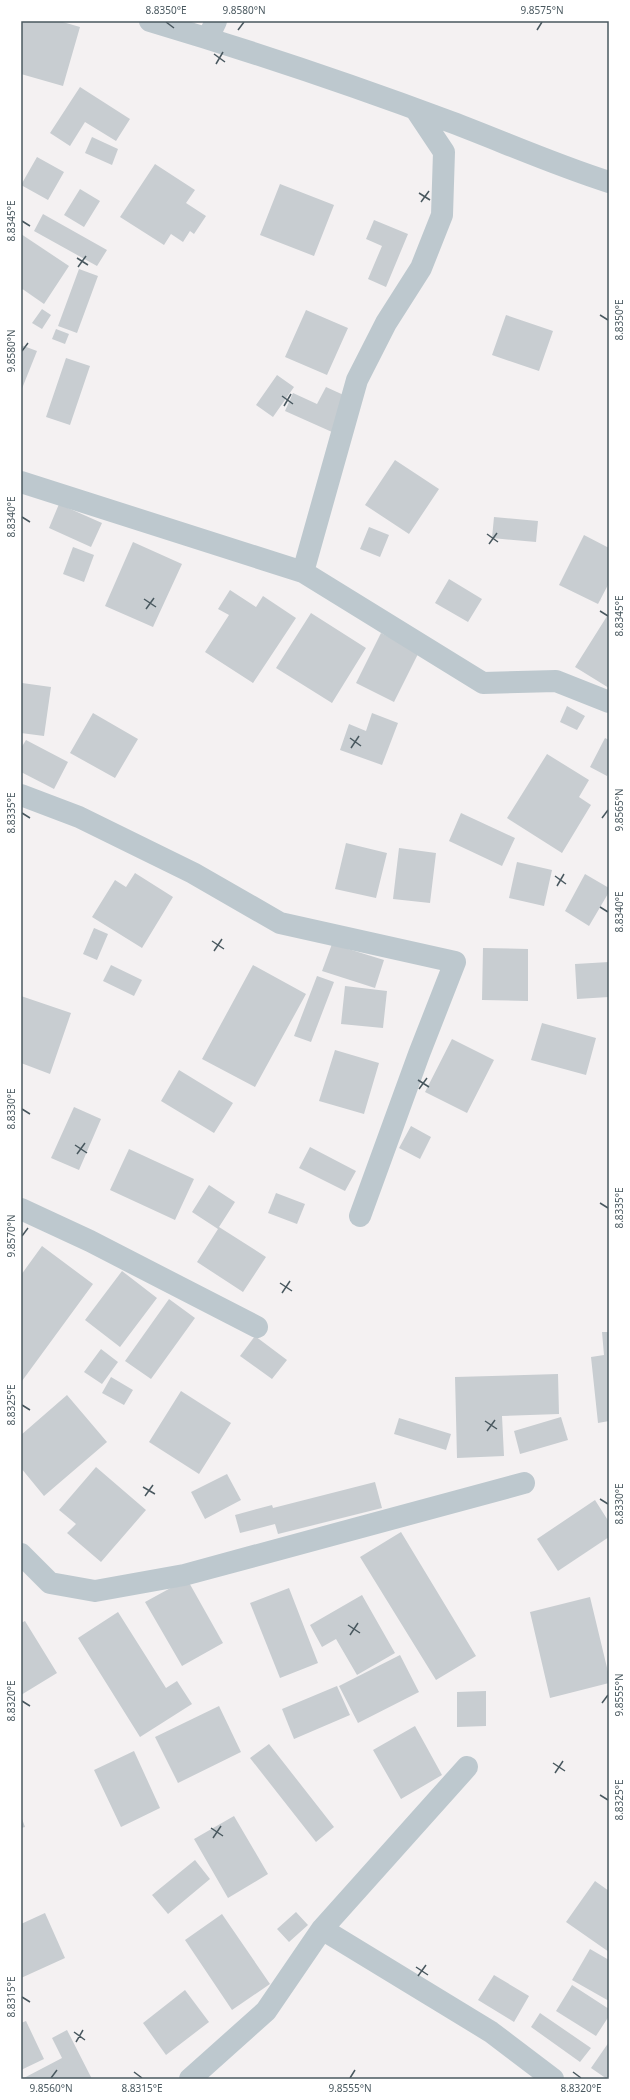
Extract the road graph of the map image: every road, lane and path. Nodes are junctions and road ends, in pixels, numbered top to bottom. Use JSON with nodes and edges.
{"nodes":[{"id":1,"x":150,"y":21,"type":"edge"},
{"id":2,"x":212,"y":30,"type":"edge"},
{"id":3,"x":416,"y":110,"type":"junction"},
{"id":4,"x":609,"y":182,"type":"edge"},
{"id":5,"x":21,"y":482,"type":"edge"},
{"id":6,"x":304,"y":572,"type":"junction"},
{"id":7,"x":609,"y":702,"type":"edge"},
{"id":8,"x":21,"y":795,"type":"edge"},
{"id":9,"x":21,"y":1209,"type":"edge"},
{"id":10,"x":360,"y":1216,"type":"dead end"},
{"id":11,"x":257,"y":1327,"type":"dead end"},
{"id":12,"x":524,"y":1483,"type":"dead end"},
{"id":13,"x":21,"y":1554,"type":"edge"},
{"id":14,"x":467,"y":1767,"type":"dead end"},
{"id":15,"x":322,"y":1929,"type":"junction"},
{"id":16,"x":190,"y":2079,"type":"edge"},
{"id":17,"x":553,"y":2079,"type":"edge"}],
"edges":[{"from":1,"to":2,"type":"street"},
{"from":2,"to":3,"type":"street"},
{"from":3,"to":4,"type":"street"},
{"from":3,"to":6,"type":"street"},
{"from":5,"to":6,"type":"street"},
{"from":6,"to":7,"type":"street"},
{"from":8,"to":10,"type":"street"},
{"from":9,"to":11,"type":"street"},
{"from":12,"to":13,"type":"street"},
{"from":14,"to":15,"type":"street"},
{"from":15,"to":16,"type":"street"},
{"from":15,"to":17,"type":"street"}]}
